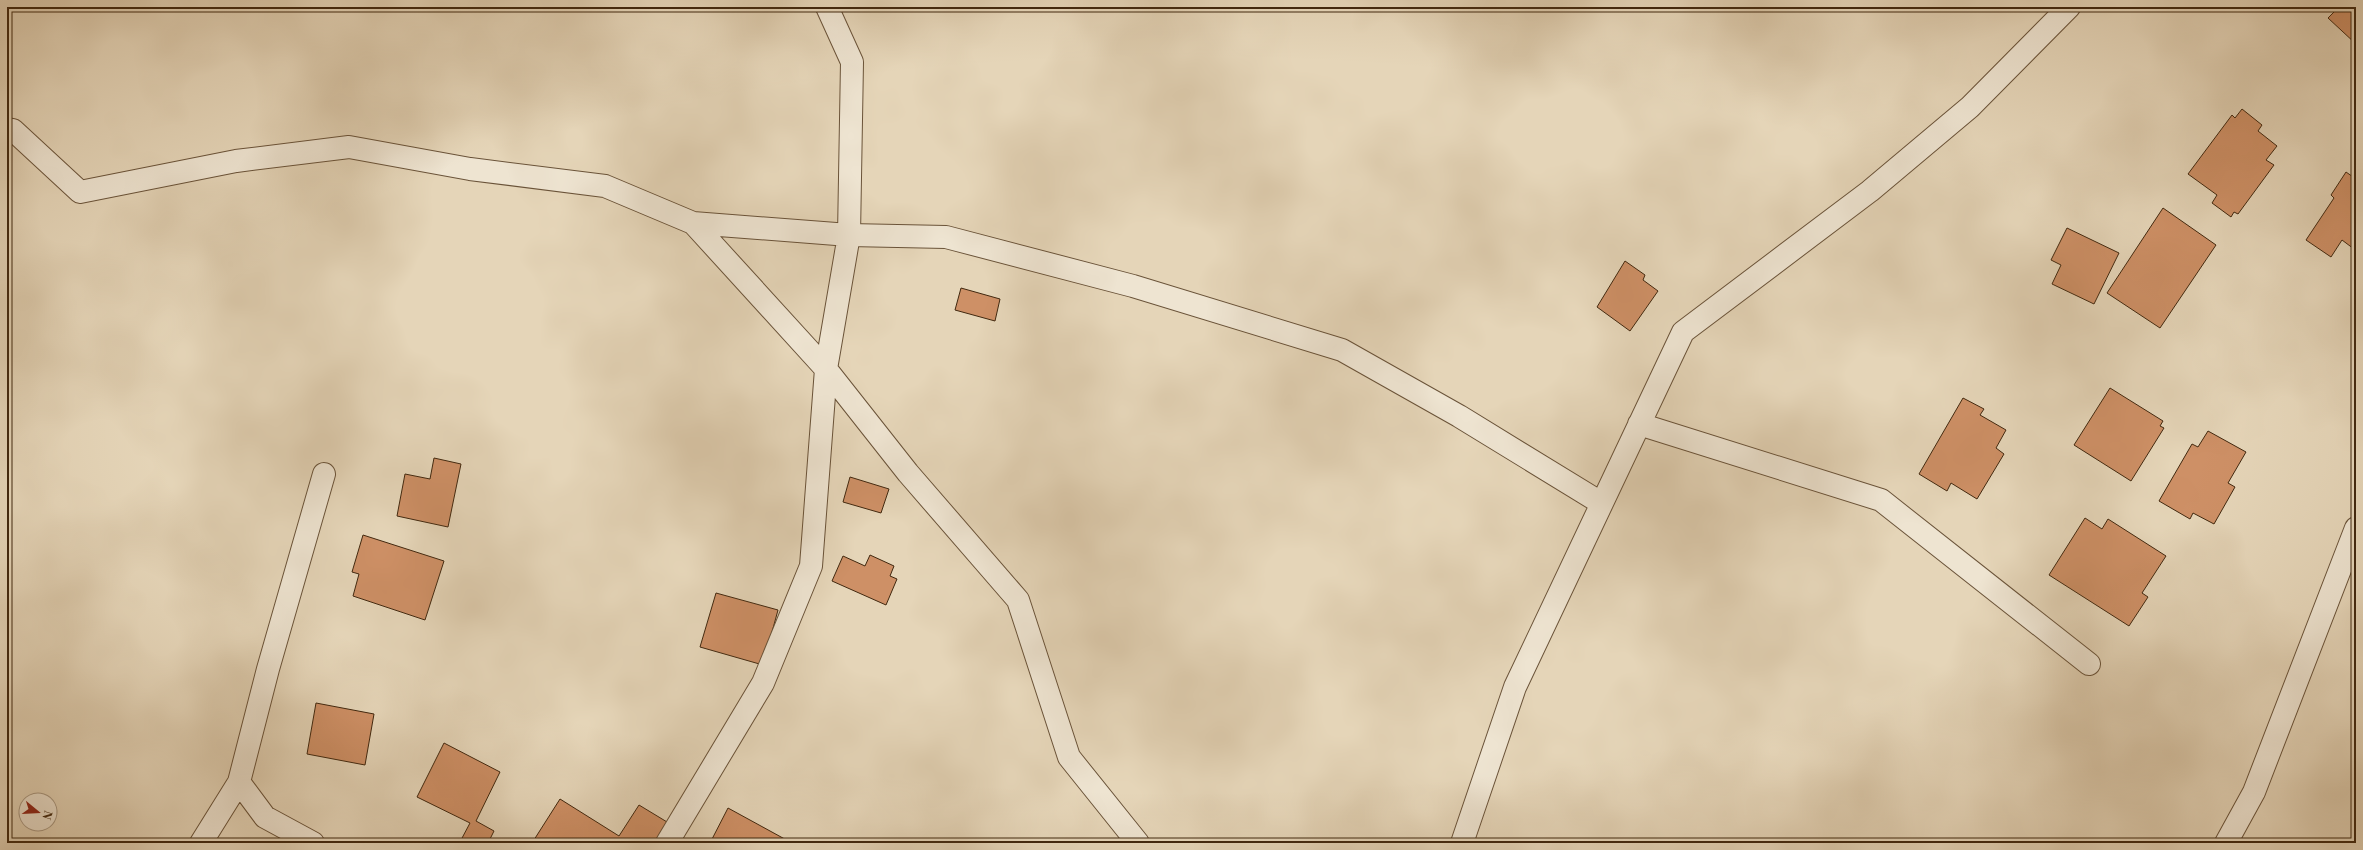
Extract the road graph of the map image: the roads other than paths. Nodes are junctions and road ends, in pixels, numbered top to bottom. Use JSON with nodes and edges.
{"nodes":[{"id":1,"x":827,"y":7,"type":"edge"},
{"id":2,"x":2069,"y":7,"type":"edge"},
{"id":3,"x":7,"y":129,"type":"edge"},
{"id":4,"x":694,"y":223,"type":"junction"},
{"id":5,"x":849,"y":235,"type":"junction"},
{"id":6,"x":826,"y":369,"type":"junction"},
{"id":7,"x":1638,"y":424,"type":"junction"},
{"id":8,"x":324,"y":474,"type":"dead end"},
{"id":9,"x":1601,"y":503,"type":"junction"},
{"id":10,"x":2356,"y":528,"type":"edge"},
{"id":11,"x":2088,"y":664,"type":"dead end"},
{"id":12,"x":239,"y":782,"type":"junction"},
{"id":13,"x":201,"y":843,"type":"edge"},
{"id":14,"x":313,"y":843,"type":"edge"},
{"id":15,"x":667,"y":843,"type":"edge"},
{"id":16,"x":1138,"y":843,"type":"edge"},
{"id":17,"x":1462,"y":843,"type":"edge"},
{"id":18,"x":2226,"y":843,"type":"edge"}],
"edges":[{"from":1,"to":5,"type":"street"},
{"from":2,"to":7,"type":"street"},
{"from":3,"to":4,"type":"street"},
{"from":4,"to":5,"type":"street"},
{"from":4,"to":6,"type":"street"},
{"from":5,"to":6,"type":"street"},
{"from":5,"to":9,"type":"street"},
{"from":6,"to":15,"type":"street"},
{"from":6,"to":16,"type":"street"},
{"from":7,"to":9,"type":"street"},
{"from":7,"to":11,"type":"street"},
{"from":8,"to":12,"type":"street"},
{"from":9,"to":17,"type":"street"},
{"from":10,"to":18,"type":"street"},
{"from":12,"to":13,"type":"street"},
{"from":12,"to":14,"type":"street"}]}
